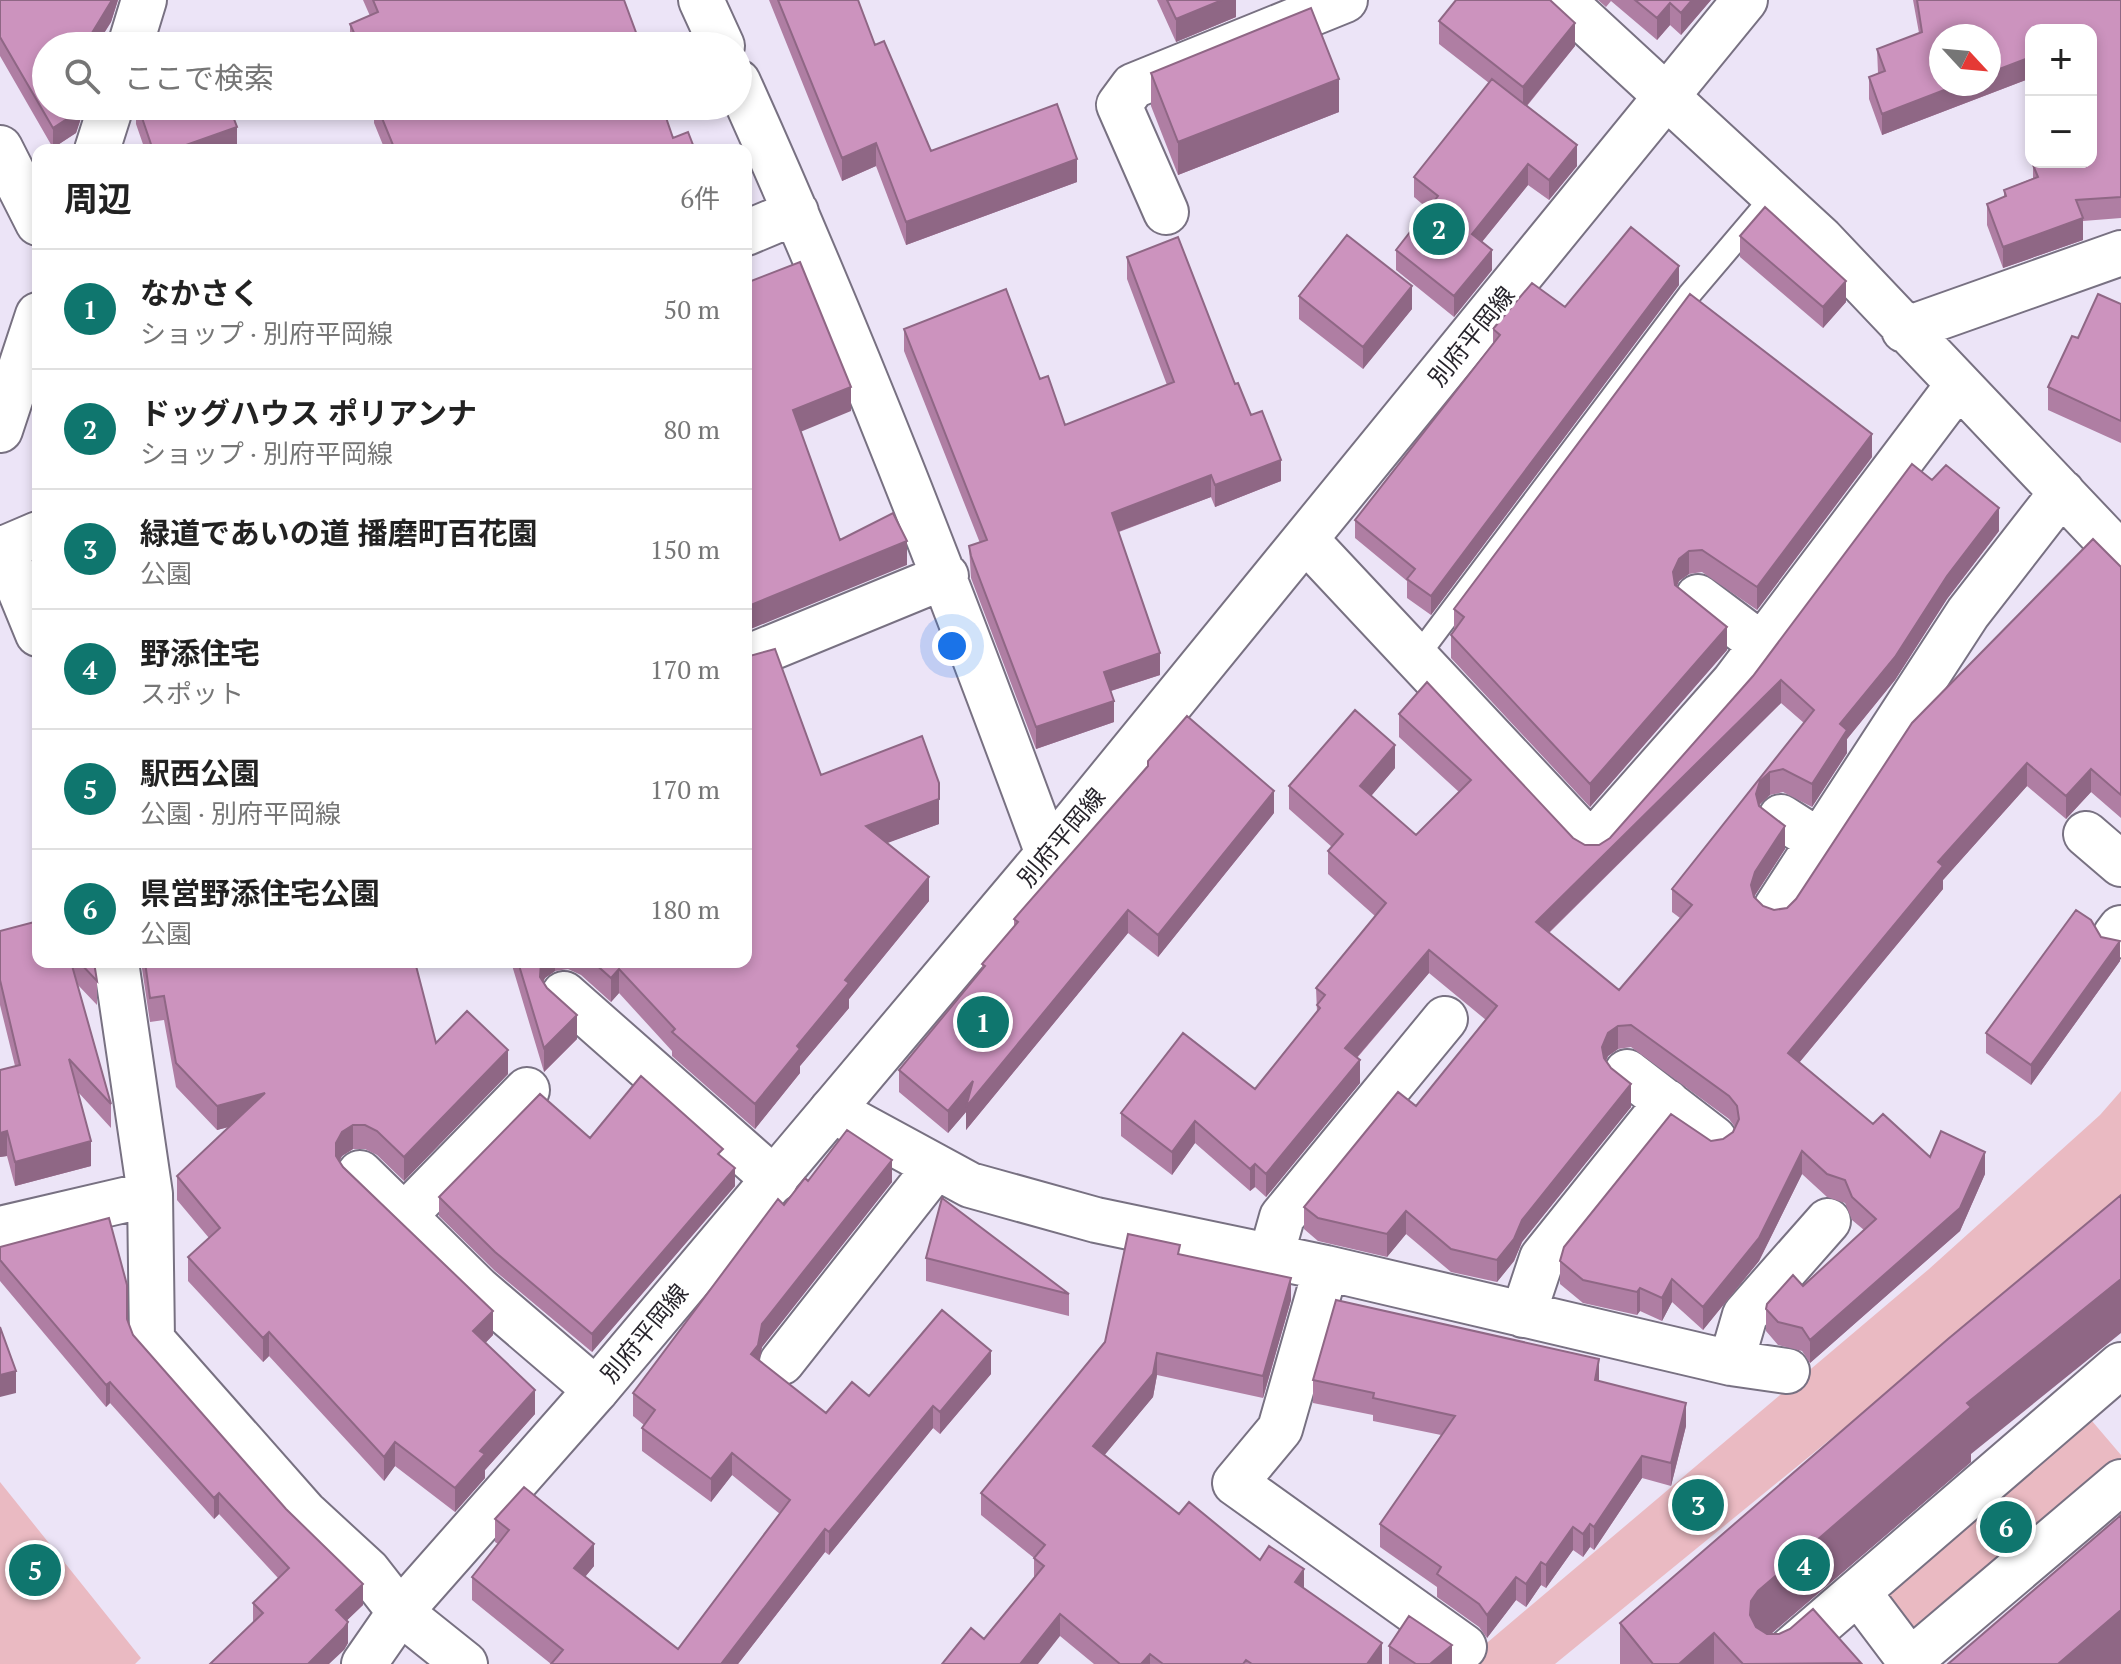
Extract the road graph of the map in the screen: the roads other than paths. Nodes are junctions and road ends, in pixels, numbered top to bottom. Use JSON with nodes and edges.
{"nodes":[{"id":1,"x":144,"y":0,"type":"edge"},
{"id":2,"x":701,"y":0,"type":"edge"},
{"id":3,"x":1345,"y":0,"type":"edge"},
{"id":4,"x":1562,"y":0,"type":"edge"},
{"id":5,"x":1745,"y":0,"type":"edge"},
{"id":6,"x":134,"y":32,"type":"edge"},
{"id":7,"x":716,"y":32,"type":"edge"},
{"id":8,"x":1667,"y":94,"type":"junction"},
{"id":9,"x":752,"y":113,"type":"edge"},
{"id":10,"x":107,"y":120,"type":"edge"},
{"id":11,"x":99,"y":144,"type":"edge"},
{"id":12,"x":0,"y":148,"type":"edge"},
{"id":13,"x":1775,"y":194,"type":"junction"},
{"id":14,"x":32,"y":211,"type":"edge"},
{"id":15,"x":796,"y":212,"type":"junction"},
{"id":16,"x":1166,"y":212,"type":"dead end"},
{"id":17,"x":752,"y":230,"type":"edge"},
{"id":18,"x":2121,"y":253,"type":"edge"},
{"id":19,"x":1904,"y":330,"type":"junction"},
{"id":20,"x":32,"y":333,"type":"edge"},
{"id":21,"x":1958,"y":385,"type":"junction"},
{"id":22,"x":0,"y":430,"type":"edge"},
{"id":23,"x":2062,"y":492,"type":"junction"},
{"id":24,"x":1306,"y":540,"type":"junction"},
{"id":25,"x":14,"y":544,"type":"edge"},
{"id":26,"x":2121,"y":555,"type":"edge"},
{"id":27,"x":946,"y":576,"type":"junction"},
{"id":28,"x":1698,"y":597,"type":"dead end"},
{"id":29,"x":32,"y":612,"type":"edge"},
{"id":30,"x":1762,"y":645,"type":"junction"},
{"id":31,"x":752,"y":656,"type":"edge"},
{"id":32,"x":1416,"y":658,"type":"junction"},
{"id":33,"x":1781,"y":817,"type":"dead end"},
{"id":34,"x":2086,"y":834,"type":"dead end"},
{"id":35,"x":1820,"y":842,"type":"junction"},
{"id":36,"x":1048,"y":854,"type":"junction"},
{"id":37,"x":2121,"y":864,"type":"edge"},
{"id":38,"x":1776,"y":908,"type":"edge"},
{"id":39,"x":117,"y":968,"type":"edge"},
{"id":40,"x":564,"y":994,"type":"dead end"},
{"id":41,"x":1444,"y":1019,"type":"dead end"},
{"id":42,"x":1627,"y":1072,"type":"dead end"},
{"id":43,"x":527,"y":1090,"type":"dead end"},
{"id":44,"x":1667,"y":1102,"type":"junction"},
{"id":45,"x":832,"y":1110,"type":"junction"},
{"id":46,"x":1714,"y":1139,"type":"edge"},
{"id":47,"x":935,"y":1168,"type":"junction"},
{"id":48,"x":360,"y":1173,"type":"dead end"},
{"id":49,"x":775,"y":1180,"type":"junction"},
{"id":50,"x":150,"y":1194,"type":"junction"},
{"id":51,"x":404,"y":1216,"type":"junction"},
{"id":52,"x":1826,"y":1220,"type":"dead end"},
{"id":53,"x":0,"y":1229,"type":"edge"},
{"id":54,"x":1271,"y":1256,"type":"junction"},
{"id":55,"x":1326,"y":1268,"type":"junction"},
{"id":56,"x":1523,"y":1315,"type":"junction"},
{"id":57,"x":782,"y":1362,"type":"dead end"},
{"id":58,"x":1731,"y":1363,"type":"junction"},
{"id":59,"x":1787,"y":1371,"type":"dead end"},
{"id":60,"x":2116,"y":1379,"type":"edge"},
{"id":61,"x":596,"y":1390,"type":"junction"},
{"id":62,"x":2121,"y":1482,"type":"edge"},
{"id":63,"x":1858,"y":1592,"type":"junction"},
{"id":64,"x":400,"y":1612,"type":"junction"},
{"id":65,"x":1464,"y":1647,"type":"dead end"},
{"id":66,"x":364,"y":1664,"type":"edge"},
{"id":67,"x":465,"y":1664,"type":"edge"},
{"id":68,"x":1774,"y":1664,"type":"edge"}],
"edges":[{"from":1,"to":6,"type":"street"},
{"from":2,"to":7,"type":"street"},
{"from":3,"to":16,"type":"street"},
{"from":4,"to":8,"type":"street"},
{"from":5,"to":8,"type":"street","name":"別府平岡線"},
{"from":8,"to":13,"type":"street"},
{"from":8,"to":24,"type":"street","name":"別府平岡線"},
{"from":9,"to":15,"type":"street"},
{"from":10,"to":11,"type":"street"},
{"from":12,"to":14,"type":"street"},
{"from":13,"to":19,"type":"street"},
{"from":13,"to":32,"type":"lane"},
{"from":15,"to":17,"type":"street"},
{"from":15,"to":27,"type":"street"},
{"from":18,"to":19,"type":"street"},
{"from":19,"to":21,"type":"street"},
{"from":20,"to":22,"type":"street"},
{"from":21,"to":23,"type":"street"},
{"from":21,"to":30,"type":"street"},
{"from":23,"to":26,"type":"street"},
{"from":23,"to":35,"type":"street"},
{"from":24,"to":32,"type":"street"},
{"from":24,"to":36,"type":"street","name":"別府平岡線"},
{"from":25,"to":29,"type":"street"},
{"from":27,"to":31,"type":"street"},
{"from":27,"to":36,"type":"street"},
{"from":28,"to":30,"type":"street"},
{"from":30,"to":32,"type":"street"},
{"from":33,"to":35,"type":"street"},
{"from":34,"to":37,"type":"street"},
{"from":35,"to":38,"type":"street"},
{"from":36,"to":45,"type":"street","name":"別府平岡線"},
{"from":39,"to":50,"type":"street"},
{"from":40,"to":49,"type":"street"},
{"from":41,"to":54,"type":"street"},
{"from":42,"to":44,"type":"street"},
{"from":43,"to":51,"type":"street"},
{"from":44,"to":46,"type":"street"},
{"from":44,"to":56,"type":"street"},
{"from":45,"to":47,"type":"street"},
{"from":45,"to":49,"type":"street","name":"別府平岡線"},
{"from":47,"to":54,"type":"street"},
{"from":47,"to":57,"type":"street"},
{"from":48,"to":51,"type":"street"},
{"from":49,"to":61,"type":"street","name":"別府平岡線"},
{"from":50,"to":53,"type":"street"},
{"from":50,"to":64,"type":"street"},
{"from":51,"to":61,"type":"street"},
{"from":52,"to":58,"type":"street"},
{"from":54,"to":55,"type":"street"},
{"from":55,"to":56,"type":"street"},
{"from":55,"to":65,"type":"street"},
{"from":56,"to":58,"type":"street"},
{"from":58,"to":59,"type":"street"},
{"from":60,"to":63,"type":"street"},
{"from":61,"to":64,"type":"street","name":"別府平岡線"},
{"from":62,"to":63,"type":"street"},
{"from":63,"to":68,"type":"street"},
{"from":64,"to":66,"type":"street","name":"別府平岡線"},
{"from":64,"to":67,"type":"street"}]}
